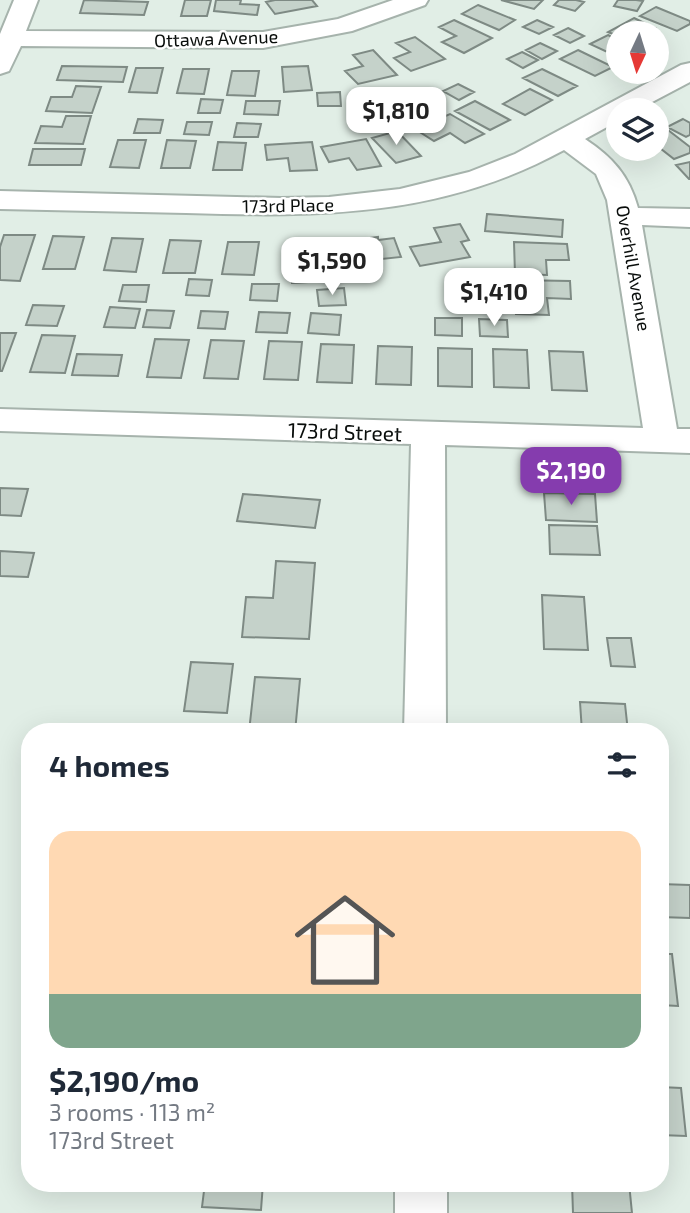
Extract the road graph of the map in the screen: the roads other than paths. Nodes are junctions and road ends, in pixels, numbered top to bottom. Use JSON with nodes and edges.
{"nodes":[{"id":1,"x":26,"y":0,"type":"edge"},
{"id":2,"x":416,"y":0,"type":"edge"},
{"id":3,"x":11,"y":38,"type":"junction"},
{"id":4,"x":0,"y":66,"type":"edge"},
{"id":5,"x":690,"y":71,"type":"edge"},
{"id":6,"x":564,"y":138,"type":"junction"},
{"id":7,"x":0,"y":200,"type":"edge"},
{"id":8,"x":626,"y":216,"type":"junction"},
{"id":9,"x":690,"y":218,"type":"edge"},
{"id":10,"x":0,"y":420,"type":"edge"},
{"id":11,"x":428,"y":433,"type":"junction"},
{"id":12,"x":676,"y":441,"type":"edge"},
{"id":13,"x":425,"y":723,"type":"edge"},
{"id":14,"x":421,"y":1192,"type":"edge"},
{"id":15,"x":421,"y":1213,"type":"edge"}],
"edges":[{"from":1,"to":3,"type":"street"},
{"from":2,"to":3,"type":"street","name":"Ottawa Avenue"},
{"from":3,"to":4,"type":"street"},
{"from":5,"to":6,"type":"street"},
{"from":6,"to":7,"type":"street","name":"173rd Place"},
{"from":6,"to":8,"type":"street","name":"Overhill Avenue"},
{"from":8,"to":9,"type":"street"},
{"from":8,"to":12,"type":"street","name":"Overhill Avenue"},
{"from":10,"to":11,"type":"street","name":"173rd Street"},
{"from":11,"to":12,"type":"street","name":"173rd Street"},
{"from":11,"to":13,"type":"street"},
{"from":14,"to":15,"type":"street"}]}
